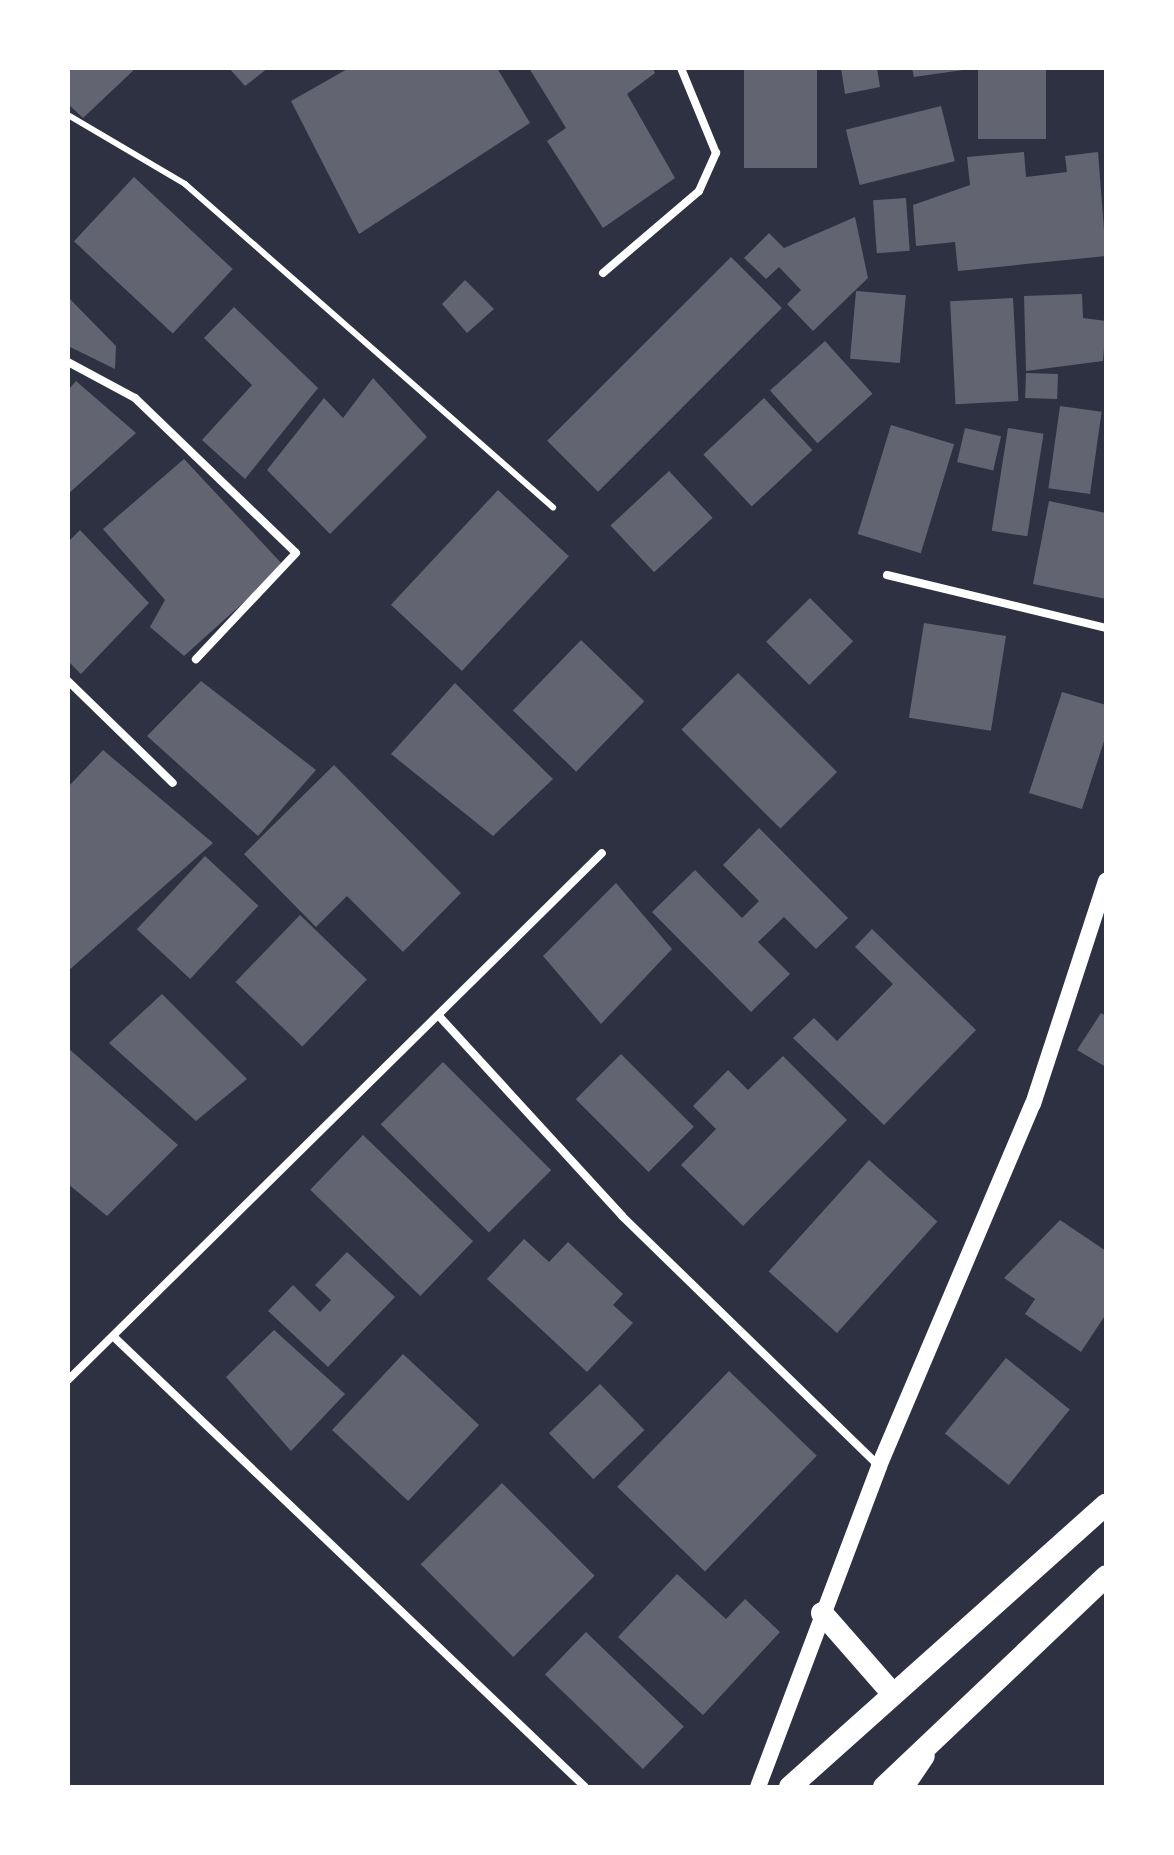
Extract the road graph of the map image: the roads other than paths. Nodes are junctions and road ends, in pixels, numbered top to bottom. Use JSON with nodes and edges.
{"nodes":[{"id":1,"x":681,"y":68,"type":"edge"},
{"id":2,"x":68,"y":115,"type":"edge"},
{"id":3,"x":603,"y":273,"type":"dead end"},
{"id":4,"x":68,"y":362,"type":"edge"},
{"id":5,"x":553,"y":507,"type":"dead end"},
{"id":6,"x":887,"y":575,"type":"dead end"},
{"id":7,"x":1106,"y":628,"type":"edge"},
{"id":8,"x":196,"y":659,"type":"dead end"},
{"id":9,"x":68,"y":681,"type":"edge"},
{"id":10,"x":173,"y":783,"type":"dead end"},
{"id":11,"x":602,"y":853,"type":"dead end"},
{"id":12,"x":1106,"y":881,"type":"edge"},
{"id":13,"x":439,"y":1016,"type":"junction"},
{"id":14,"x":114,"y":1337,"type":"junction"},
{"id":15,"x":68,"y":1380,"type":"edge"},
{"id":16,"x":879,"y":1466,"type":"junction"},
{"id":17,"x":1106,"y":1504,"type":"edge"},
{"id":18,"x":1106,"y":1576,"type":"edge"},
{"id":19,"x":822,"y":1613,"type":"junction"},
{"id":20,"x":893,"y":1694,"type":"junction"},
{"id":21,"x":939,"y":1736,"type":"junction"},
{"id":22,"x":585,"y":1787,"type":"edge"},
{"id":23,"x":758,"y":1787,"type":"edge"},
{"id":24,"x":790,"y":1787,"type":"edge"},
{"id":25,"x":884,"y":1787,"type":"edge"},
{"id":26,"x":904,"y":1787,"type":"edge"}],
"edges":[{"from":1,"to":3,"type":"street"},
{"from":2,"to":5,"type":"lane"},
{"from":4,"to":8,"type":"street"},
{"from":6,"to":7,"type":"street"},
{"from":9,"to":10,"type":"street"},
{"from":11,"to":13,"type":"street"},
{"from":12,"to":16,"type":"main road"},
{"from":13,"to":14,"type":"street"},
{"from":13,"to":16,"type":"street"},
{"from":14,"to":15,"type":"street"},
{"from":14,"to":22,"type":"street"},
{"from":16,"to":19,"type":"main road"},
{"from":17,"to":20,"type":"highway"},
{"from":18,"to":21,"type":"highway"},
{"from":19,"to":20,"type":"highway"},
{"from":19,"to":23,"type":"main road"},
{"from":20,"to":24,"type":"highway"},
{"from":21,"to":25,"type":"highway"},
{"from":21,"to":26,"type":"main road"}]}
